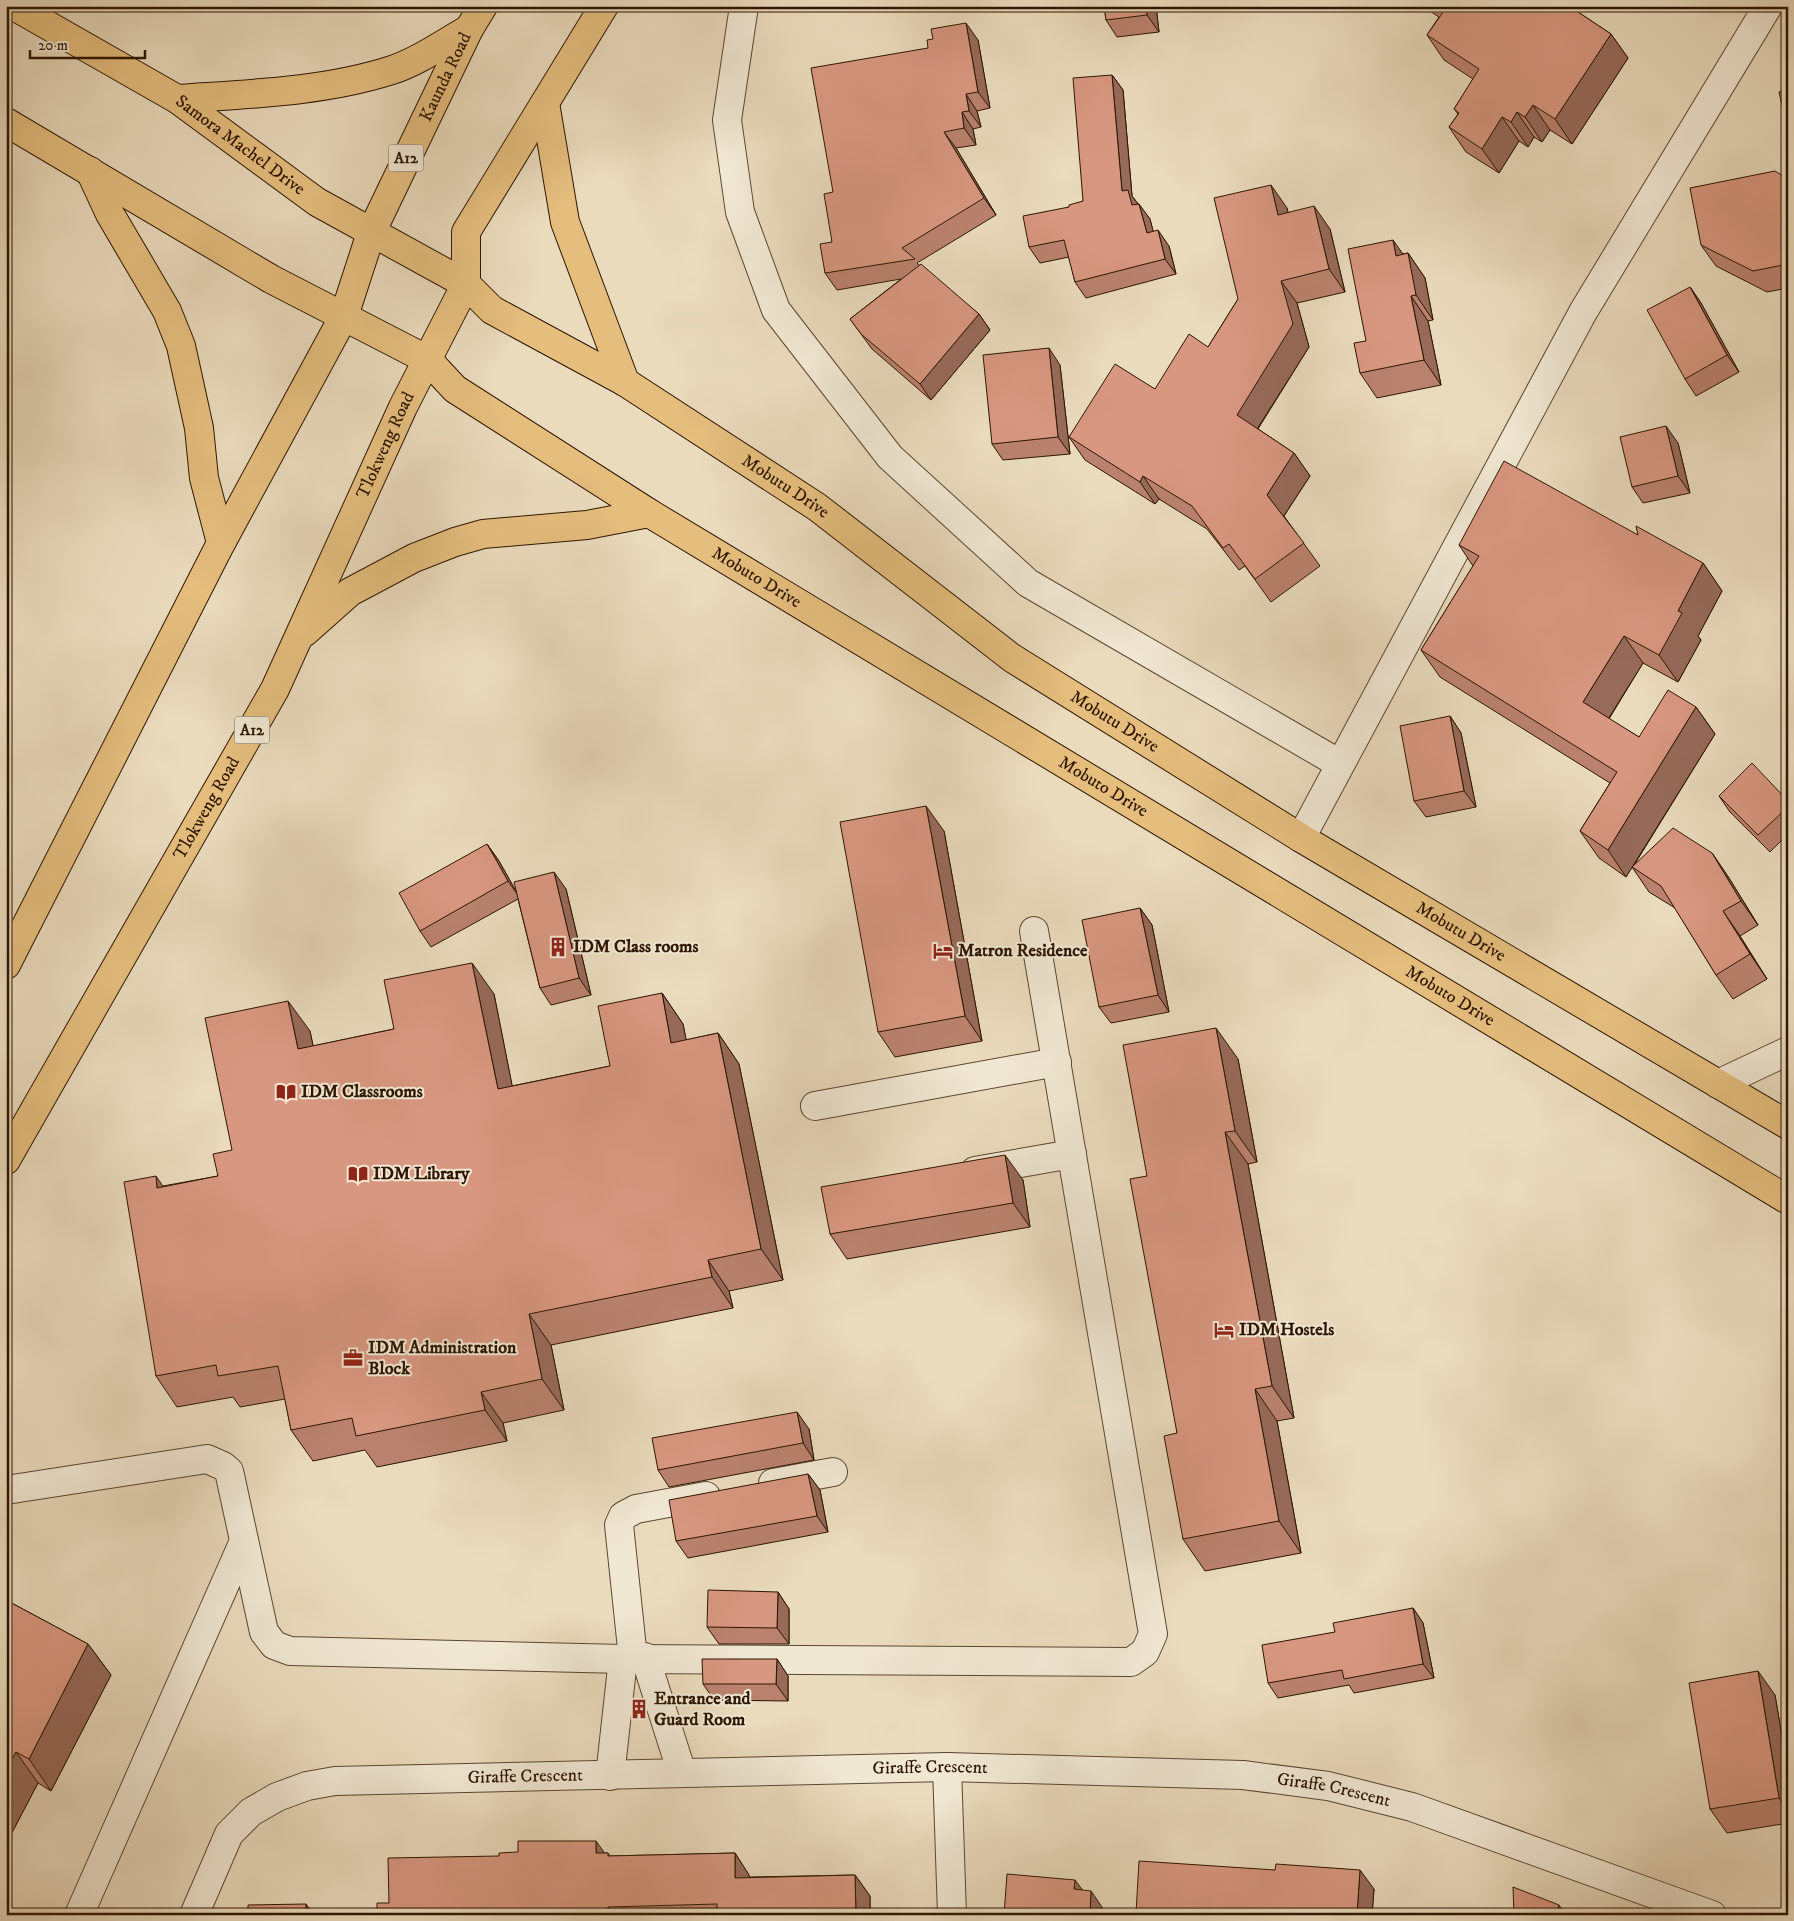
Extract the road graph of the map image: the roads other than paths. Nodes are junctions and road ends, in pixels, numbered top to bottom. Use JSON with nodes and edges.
{"nodes":[{"id":1,"x":14,"y":6,"type":"edge"},
{"id":2,"x":483,"y":6,"type":"edge"},
{"id":3,"x":604,"y":6,"type":"edge"},
{"id":4,"x":744,"y":6,"type":"edge"},
{"id":5,"x":1768,"y":6,"type":"edge"},
{"id":6,"x":469,"y":29,"type":"junction"},
{"id":7,"x":177,"y":99,"type":"junction"},
{"id":8,"x":545,"y":103,"type":"junction"},
{"id":9,"x":6,"y":122,"type":"edge"},
{"id":10,"x":90,"y":171,"type":"junction"},
{"id":11,"x":371,"y":234,"type":"junction"},
{"id":12,"x":466,"y":284,"type":"junction"},
{"id":13,"x":344,"y":316,"type":"junction"},
{"id":14,"x":428,"y":360,"type":"junction"},
{"id":15,"x":625,"y":382,"type":"junction"},
{"id":16,"x":649,"y":514,"type":"junction"},
{"id":17,"x":221,"y":543,"type":"junction"},
{"id":18,"x":276,"y":689,"type":"junction"},
{"id":19,"x":1340,"y":764,"type":"junction"},
{"id":20,"x":1301,"y":838,"type":"junction"},
{"id":21,"x":1034,"y":931,"type":"dead end"},
{"id":22,"x":6,"y":965,"type":"edge"},
{"id":23,"x":1788,"y":1051,"type":"edge"},
{"id":24,"x":1057,"y":1062,"type":"junction"},
{"id":25,"x":1718,"y":1084,"type":"junction"},
{"id":26,"x":815,"y":1106,"type":"dead end"},
{"id":27,"x":1788,"y":1125,"type":"edge"},
{"id":28,"x":1072,"y":1154,"type":"junction"},
{"id":29,"x":6,"y":1160,"type":"edge"},
{"id":30,"x":955,"y":1175,"type":"edge"},
{"id":31,"x":1788,"y":1200,"type":"edge"},
{"id":32,"x":833,"y":1472,"type":"dead end"},
{"id":33,"x":6,"y":1490,"type":"edge"},
{"id":34,"x":244,"y":1541,"type":"junction"},
{"id":35,"x":634,"y":1658,"type":"junction"},
{"id":36,"x":947,"y":1767,"type":"junction"},
{"id":37,"x":682,"y":1774,"type":"junction"},
{"id":38,"x":610,"y":1776,"type":"junction"},
{"id":39,"x":79,"y":1915,"type":"edge"},
{"id":40,"x":194,"y":1915,"type":"edge"},
{"id":41,"x":952,"y":1915,"type":"edge"},
{"id":42,"x":1712,"y":1915,"type":"edge"}],
"edges":[{"from":1,"to":7,"type":"main road","name":"Samora Machel Drive"},
{"from":2,"to":6,"type":"main road","name":"Kaunda Road","number":"A12"},
{"from":3,"to":8,"type":"main road","number":"A12"},
{"from":4,"to":19,"type":"street"},
{"from":5,"to":19,"type":"street"},
{"from":6,"to":7,"type":"main road"},
{"from":6,"to":11,"type":"main road","name":"Kaunda Road","number":"A12"},
{"from":7,"to":11,"type":"main road","name":"Samora Machel Drive"},
{"from":8,"to":12,"type":"main road","number":"A12"},
{"from":8,"to":15,"type":"main road"},
{"from":9,"to":10,"type":"main road"},
{"from":10,"to":13,"type":"main road"},
{"from":10,"to":17,"type":"main road"},
{"from":11,"to":12,"type":"main road","name":"Samora Machel Drive"},
{"from":11,"to":13,"type":"main road","name":"Kaunda Road","number":"A12"},
{"from":12,"to":14,"type":"main road","name":"Tlokweng Road","number":"A12"},
{"from":12,"to":15,"type":"main road","name":"Mobutu Drive"},
{"from":13,"to":14,"type":"main road"},
{"from":13,"to":17,"type":"main road","number":"A12"},
{"from":14,"to":16,"type":"main road","name":"Mobuto Drive"},
{"from":14,"to":18,"type":"main road","name":"Tlokweng Road","number":"A12"},
{"from":15,"to":20,"type":"main road","name":"Mobutu Drive"},
{"from":16,"to":18,"type":"main road"},
{"from":16,"to":31,"type":"main road","name":"Mobuto Drive"},
{"from":17,"to":22,"type":"main road","number":"A12"},
{"from":18,"to":29,"type":"main road","name":"Tlokweng Road","number":"A12"},
{"from":19,"to":20,"type":"street"},
{"from":20,"to":25,"type":"main road","name":"Mobutu Drive"},
{"from":21,"to":24,"type":"street"},
{"from":23,"to":25,"type":"street"},
{"from":24,"to":26,"type":"street"},
{"from":24,"to":28,"type":"street"},
{"from":25,"to":27,"type":"main road","name":"Mobutu Drive"},
{"from":28,"to":30,"type":"street"},
{"from":28,"to":35,"type":"street"},
{"from":32,"to":35,"type":"street"},
{"from":33,"to":34,"type":"street"},
{"from":34,"to":35,"type":"street"},
{"from":34,"to":39,"type":"street"},
{"from":35,"to":37,"type":"street"},
{"from":35,"to":38,"type":"street"},
{"from":36,"to":37,"type":"street","name":"Giraffe Crescent"},
{"from":36,"to":41,"type":"street"},
{"from":36,"to":42,"type":"street","name":"Giraffe Crescent"},
{"from":37,"to":38,"type":"street","name":"Giraffe Crescent"},
{"from":38,"to":40,"type":"street","name":"Giraffe Crescent"}]}
